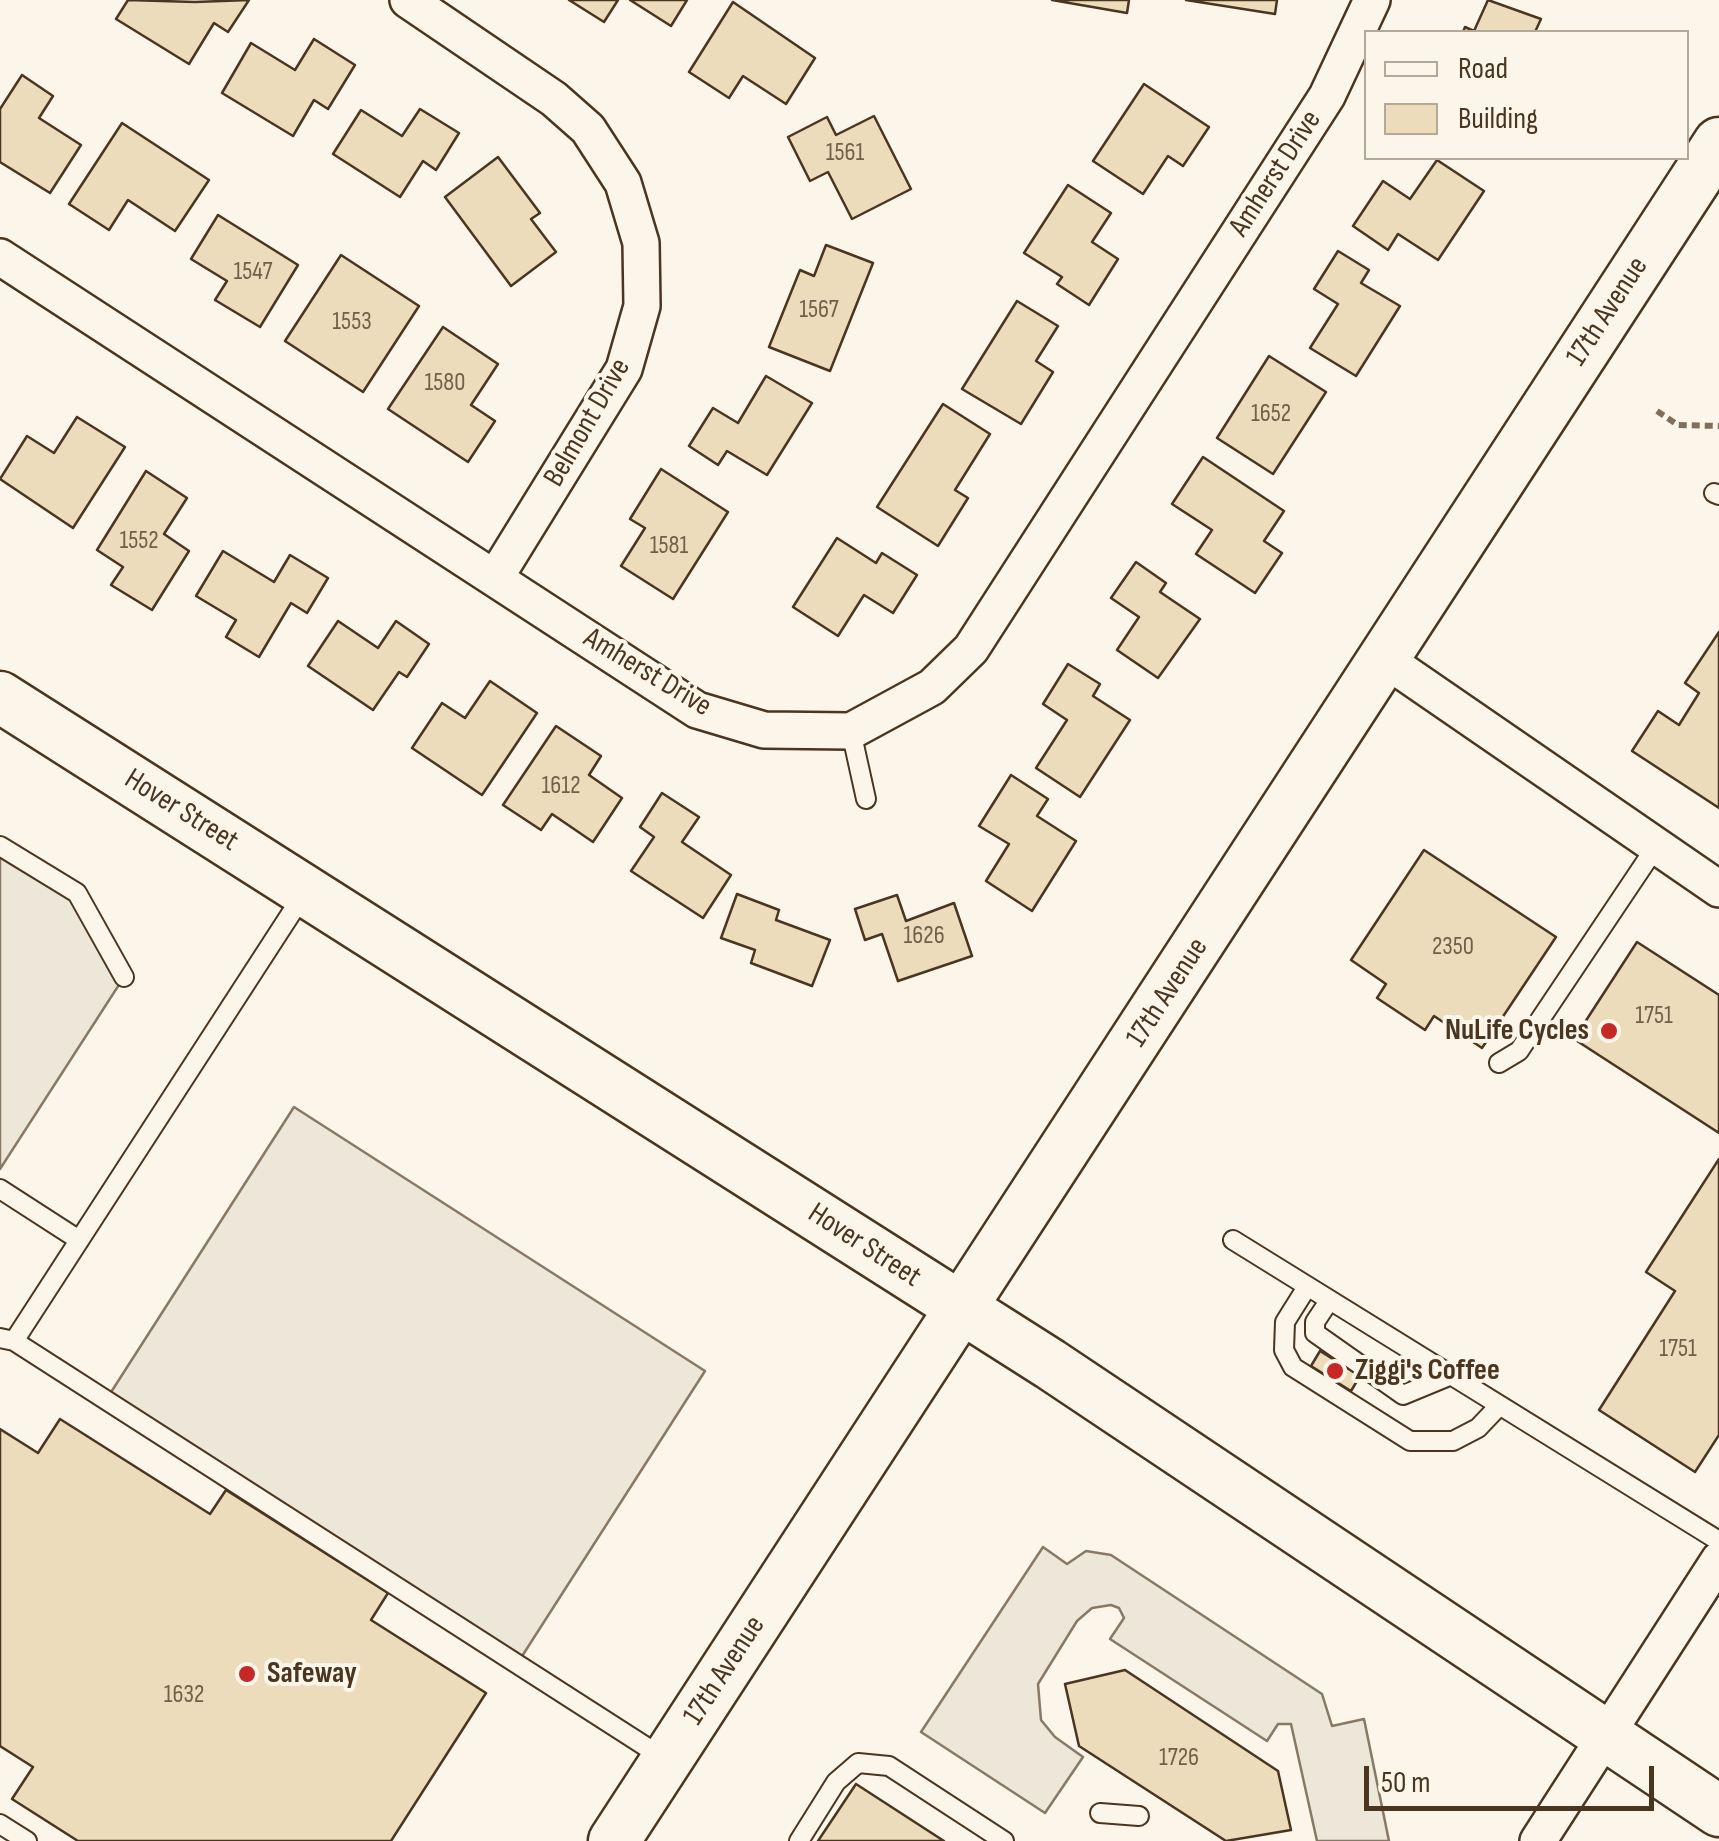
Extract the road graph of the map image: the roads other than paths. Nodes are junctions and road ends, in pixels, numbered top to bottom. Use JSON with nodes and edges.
{"nodes":[{"id":1,"x":408,"y":0,"type":"edge"},
{"id":2,"x":1372,"y":0,"type":"edge"},
{"id":3,"x":1719,"y":142,"type":"edge"},
{"id":4,"x":0,"y":256,"type":"edge"},
{"id":5,"x":496,"y":578,"type":"junction"},
{"id":6,"x":1386,"y":660,"type":"junction"},
{"id":7,"x":0,"y":697,"type":"edge"},
{"id":8,"x":851,"y":731,"type":"junction"},
{"id":9,"x":866,"y":800,"type":"dead end"},
{"id":10,"x":1658,"y":845,"type":"junction"},
{"id":11,"x":0,"y":846,"type":"edge"},
{"id":12,"x":306,"y":889,"type":"junction"},
{"id":13,"x":1719,"y":889,"type":"edge"},
{"id":14,"x":124,"y":977,"type":"dead end"},
{"id":15,"x":1499,"y":1063,"type":"dead end"},
{"id":16,"x":0,"y":1189,"type":"edge"},
{"id":17,"x":79,"y":1240,"type":"junction"},
{"id":18,"x":1233,"y":1240,"type":"dead end"},
{"id":19,"x":1307,"y":1287,"type":"junction"},
{"id":20,"x":1328,"y":1300,"type":"junction"},
{"id":21,"x":962,"y":1309,"type":"junction"},
{"id":22,"x":7,"y":1340,"type":"edge"},
{"id":23,"x":1449,"y":1376,"type":"junction"},
{"id":24,"x":1498,"y":1407,"type":"junction"},
{"id":25,"x":1719,"y":1541,"type":"edge"},
{"id":26,"x":1719,"y":1560,"type":"edge"},
{"id":27,"x":1607,"y":1738,"type":"junction"},
{"id":28,"x":667,"y":1760,"type":"junction"},
{"id":29,"x":1719,"y":1810,"type":"edge"},
{"id":30,"x":1100,"y":1813,"type":"dead end"},
{"id":31,"x":1139,"y":1816,"type":"dead end"},
{"id":32,"x":0,"y":1824,"type":"edge"},
{"id":33,"x":27,"y":1841,"type":"edge"},
{"id":34,"x":614,"y":1841,"type":"edge"},
{"id":35,"x":799,"y":1841,"type":"edge"},
{"id":36,"x":1004,"y":1841,"type":"edge"},
{"id":37,"x":1538,"y":1841,"type":"edge"}],
"edges":[{"from":1,"to":5,"type":"street","name":"Belmont Drive"},
{"from":2,"to":8,"type":"street","name":"Amherst Drive"},
{"from":3,"to":6,"type":"main road","name":"17th Avenue"},
{"from":4,"to":5,"type":"street","name":"Amherst Drive"},
{"from":5,"to":8,"type":"street","name":"Amherst Drive"},
{"from":6,"to":10,"type":"street"},
{"from":6,"to":21,"type":"main road","name":"17th Avenue"},
{"from":7,"to":12,"type":"main road","name":"Hover Street"},
{"from":8,"to":9,"type":"lane"},
{"from":10,"to":13,"type":"street"},
{"from":10,"to":15,"type":"lane"},
{"from":11,"to":14,"type":"lane"},
{"from":12,"to":17,"type":"lane"},
{"from":12,"to":21,"type":"main road","name":"Hover Street"},
{"from":16,"to":17,"type":"lane"},
{"from":17,"to":22,"type":"lane"},
{"from":18,"to":19,"type":"lane"},
{"from":19,"to":20,"type":"lane"},
{"from":19,"to":24,"type":"lane"},
{"from":20,"to":23,"type":"lane"},
{"from":20,"to":23,"type":"lane"},
{"from":21,"to":27,"type":"main road","name":"Hover Street"},
{"from":21,"to":28,"type":"main road","name":"17th Avenue"},
{"from":22,"to":28,"type":"lane"},
{"from":23,"to":24,"type":"lane"},
{"from":24,"to":25,"type":"lane"},
{"from":26,"to":27,"type":"street"},
{"from":27,"to":29,"type":"main road","name":"Hover Street"},
{"from":27,"to":37,"type":"street"},
{"from":28,"to":34,"type":"main road","name":"17th Avenue"},
{"from":30,"to":31,"type":"lane"},
{"from":32,"to":33,"type":"lane"},
{"from":35,"to":36,"type":"lane"}]}
